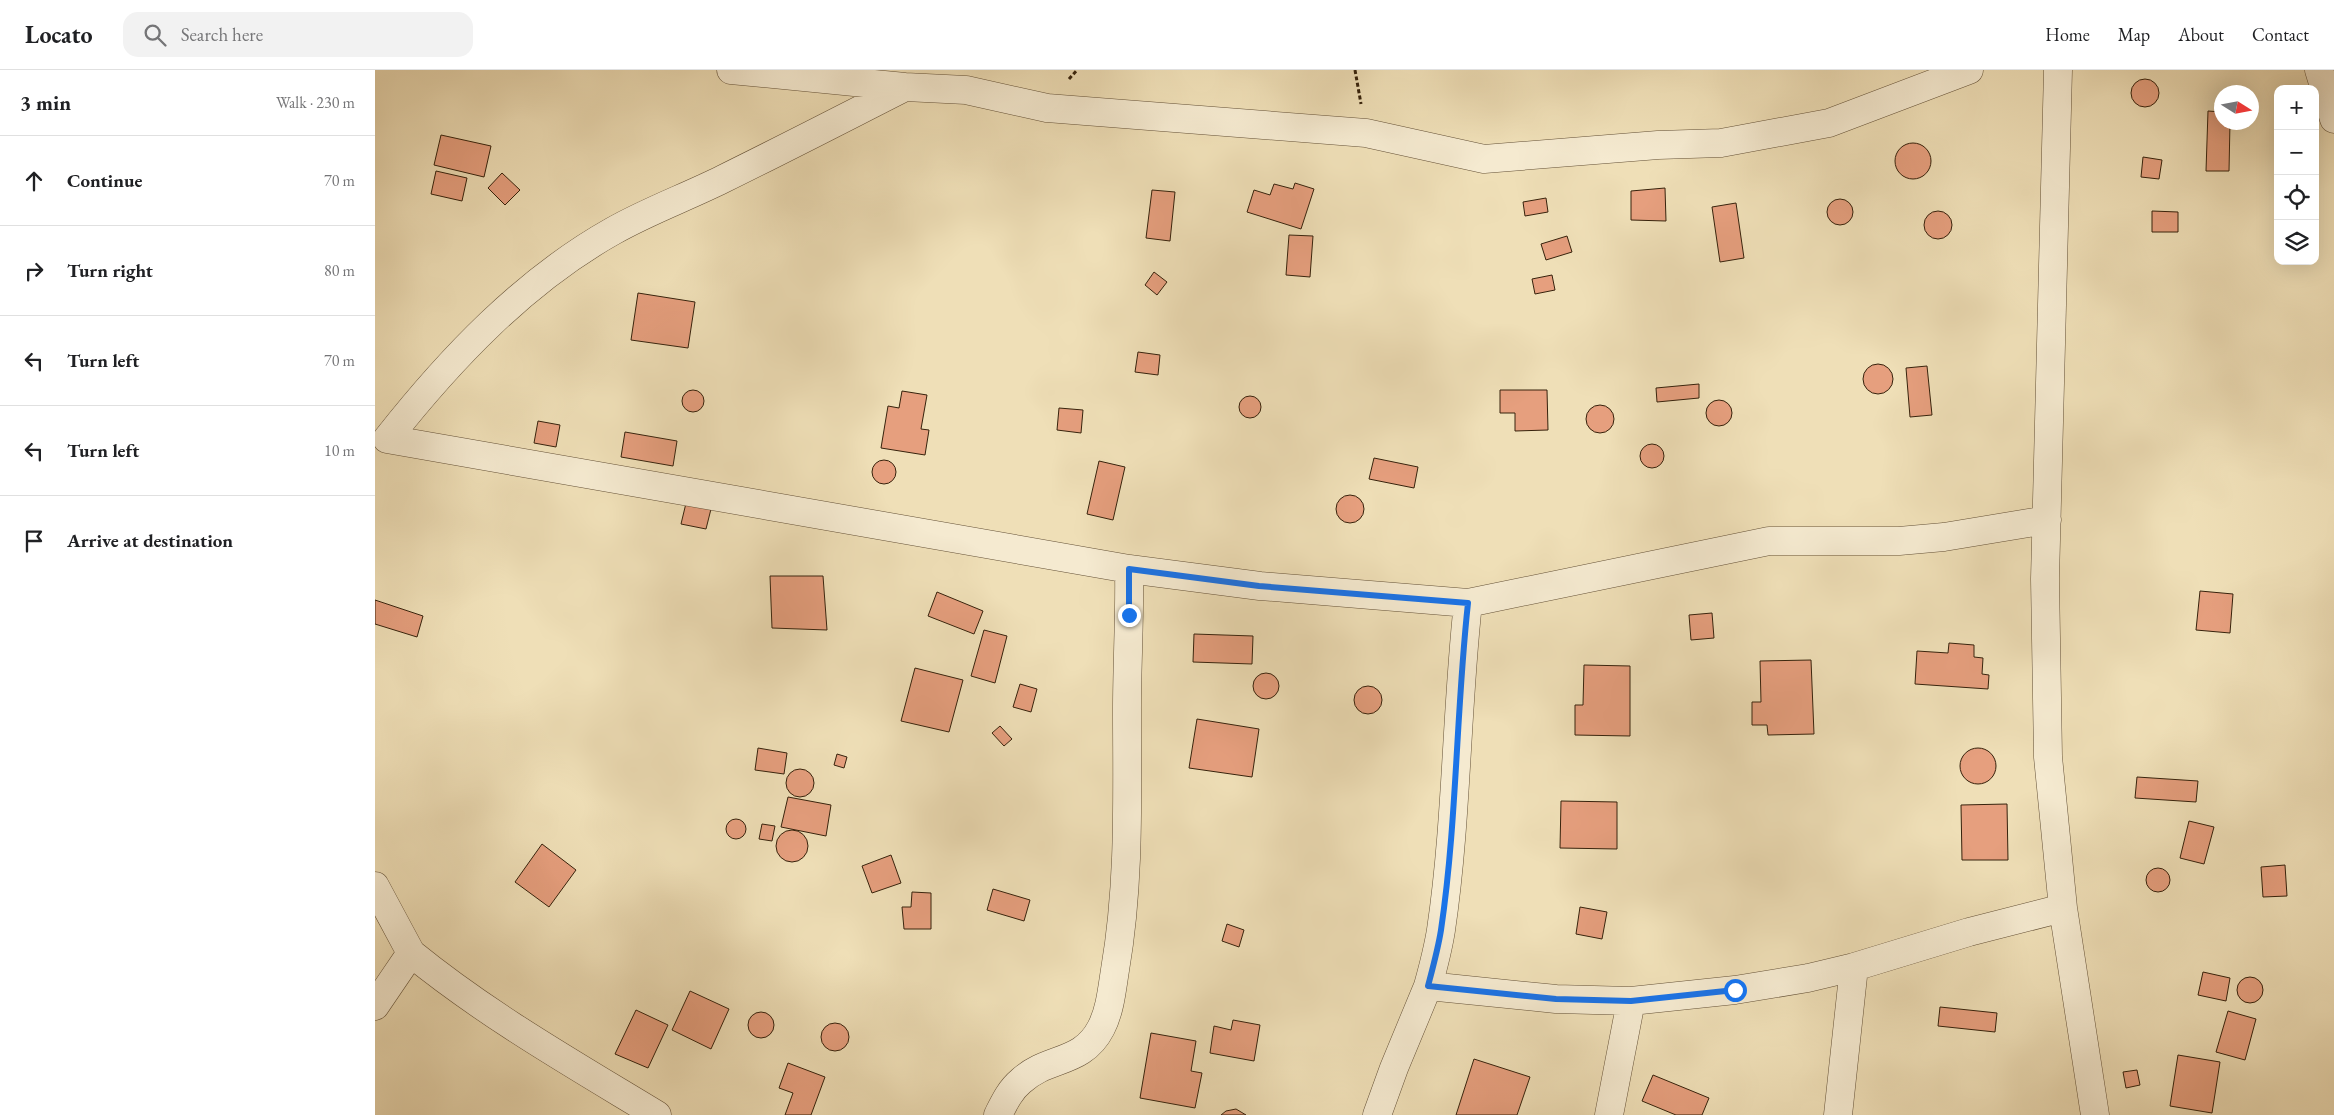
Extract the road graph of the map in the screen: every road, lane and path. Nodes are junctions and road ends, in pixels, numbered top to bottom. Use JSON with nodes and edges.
{"nodes":[{"id":1,"x":731,"y":70,"type":"edge"},
{"id":2,"x":1969,"y":70,"type":"edge"},
{"id":3,"x":2058,"y":70,"type":"edge"},
{"id":4,"x":2319,"y":70,"type":"edge"},
{"id":5,"x":965,"y":80,"type":"edge"},
{"id":6,"x":905,"y":87,"type":"junction"},
{"id":7,"x":2334,"y":119,"type":"edge"},
{"id":8,"x":381,"y":442,"type":"edge"},
{"id":9,"x":2047,"y":520,"type":"junction"},
{"id":10,"x":1129,"y":569,"type":"junction"},
{"id":11,"x":1468,"y":603,"type":"junction"},
{"id":12,"x":375,"y":886,"type":"edge"},
{"id":13,"x":2063,"y":908,"type":"junction"},
{"id":14,"x":411,"y":953,"type":"junction"},
{"id":15,"x":1854,"y":966,"type":"junction"},
{"id":16,"x":1428,"y":986,"type":"junction"},
{"id":17,"x":1631,"y":1001,"type":"junction"},
{"id":18,"x":375,"y":1006,"type":"edge"},
{"id":19,"x":657,"y":1115,"type":"edge"},
{"id":20,"x":998,"y":1115,"type":"edge"},
{"id":21,"x":1377,"y":1115,"type":"edge"},
{"id":22,"x":1609,"y":1115,"type":"edge"},
{"id":23,"x":1838,"y":1115,"type":"edge"},
{"id":24,"x":2095,"y":1115,"type":"edge"}],
"edges":[{"from":1,"to":6,"type":"street"},
{"from":2,"to":5,"type":"street"},
{"from":3,"to":9,"type":"street"},
{"from":4,"to":7,"type":"street"},
{"from":5,"to":6,"type":"street"},
{"from":6,"to":8,"type":"street"},
{"from":8,"to":10,"type":"street"},
{"from":9,"to":11,"type":"street"},
{"from":9,"to":13,"type":"street"},
{"from":10,"to":11,"type":"street"},
{"from":10,"to":20,"type":"street"},
{"from":11,"to":16,"type":"street"},
{"from":12,"to":14,"type":"street"},
{"from":13,"to":15,"type":"street"},
{"from":13,"to":24,"type":"street"},
{"from":14,"to":18,"type":"street"},
{"from":14,"to":19,"type":"street"},
{"from":15,"to":17,"type":"street"},
{"from":15,"to":23,"type":"street"},
{"from":16,"to":17,"type":"street"},
{"from":16,"to":21,"type":"street"},
{"from":17,"to":22,"type":"street"}]}
